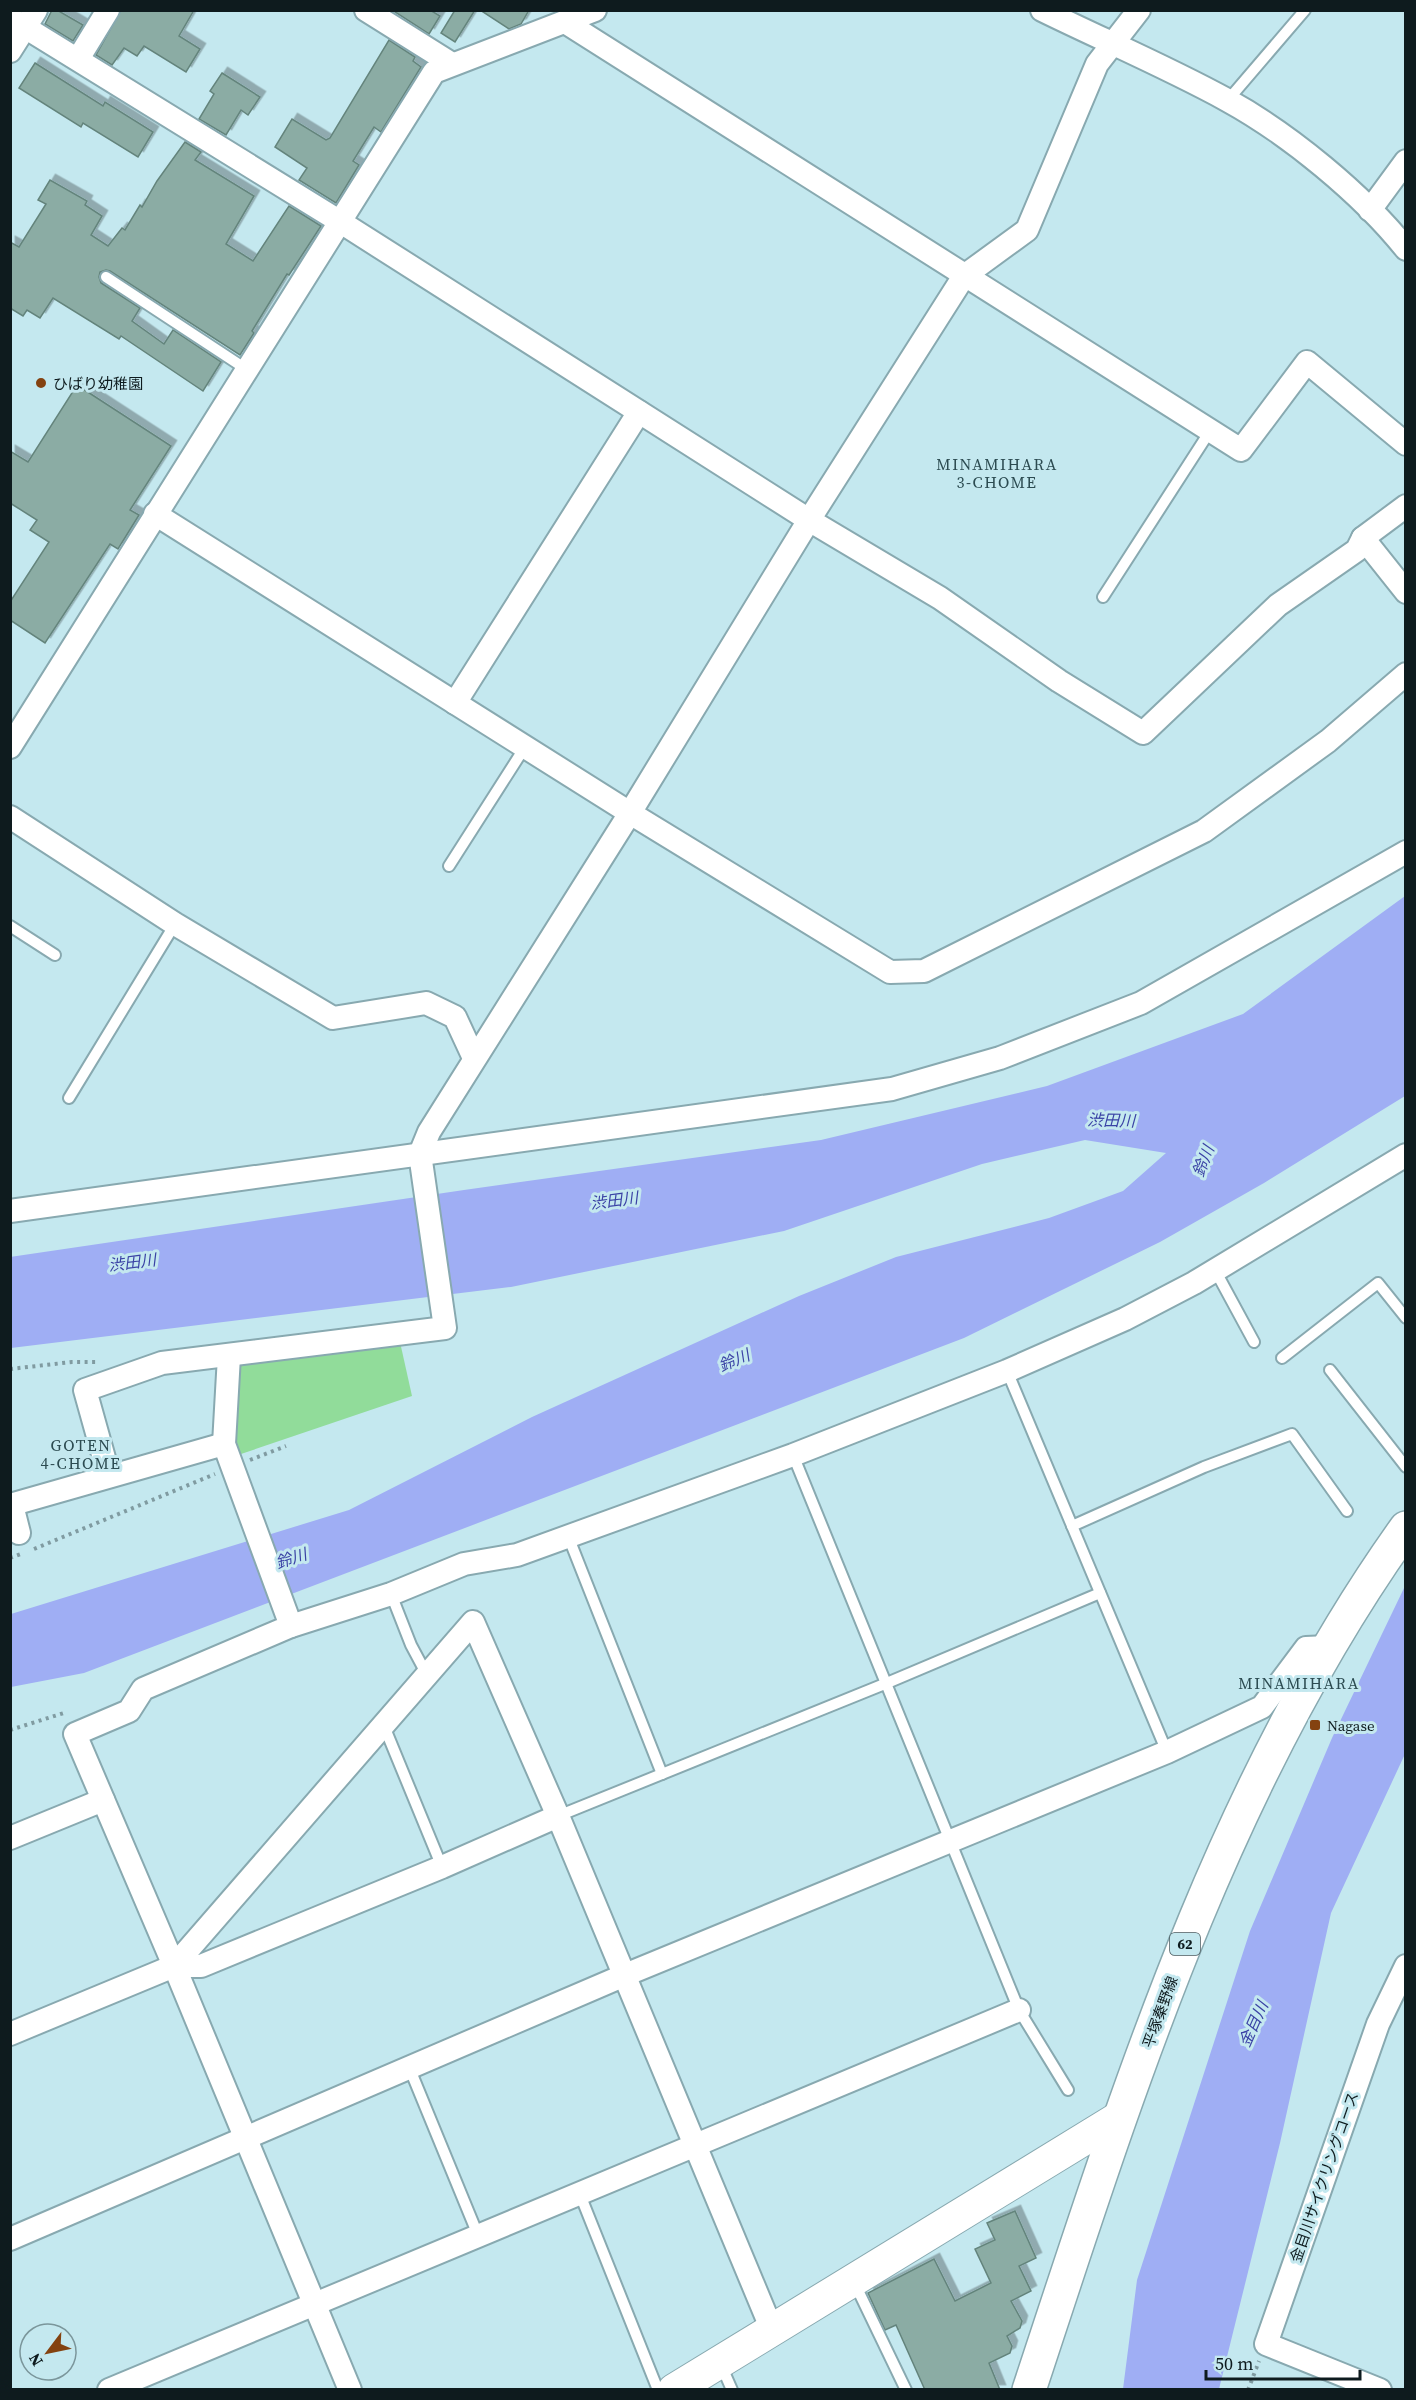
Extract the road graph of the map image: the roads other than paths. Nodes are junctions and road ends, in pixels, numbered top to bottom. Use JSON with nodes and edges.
{"nodes":[{"id":1,"x":108,"y":10,"type":"edge"},
{"id":2,"x":366,"y":10,"type":"edge"},
{"id":3,"x":595,"y":10,"type":"edge"},
{"id":4,"x":1042,"y":10,"type":"edge"},
{"id":5,"x":1139,"y":10,"type":"edge"},
{"id":6,"x":1305,"y":10,"type":"edge"},
{"id":7,"x":24,"y":18,"type":"edge"},
{"id":8,"x":565,"y":22,"type":"junction"},
{"id":9,"x":1111,"y":44,"type":"junction"},
{"id":10,"x":10,"y":51,"type":"edge"},
{"id":11,"x":78,"y":59,"type":"junction"},
{"id":12,"x":452,"y":64,"type":"junction"},
{"id":13,"x":1228,"y":100,"type":"junction"},
{"id":14,"x":1406,"y":161,"type":"edge"},
{"id":15,"x":1370,"y":210,"type":"junction"},
{"id":16,"x":339,"y":221,"type":"junction"},
{"id":17,"x":1406,"y":249,"type":"edge"},
{"id":18,"x":964,"y":276,"type":"junction"},
{"id":19,"x":106,"y":277,"type":"dead end"},
{"id":20,"x":246,"y":369,"type":"junction"},
{"id":21,"x":639,"y":412,"type":"junction"},
{"id":22,"x":1210,"y":431,"type":"junction"},
{"id":23,"x":1406,"y":444,"type":"edge"},
{"id":24,"x":1406,"y":506,"type":"edge"},
{"id":25,"x":155,"y":514,"type":"junction"},
{"id":26,"x":809,"y":520,"type":"junction"},
{"id":27,"x":1363,"y":538,"type":"junction"},
{"id":28,"x":1406,"y":592,"type":"edge"},
{"id":29,"x":1103,"y":597,"type":"dead end"},
{"id":30,"x":1406,"y":674,"type":"edge"},
{"id":31,"x":455,"y":703,"type":"junction"},
{"id":32,"x":10,"y":747,"type":"edge"},
{"id":33,"x":525,"y":747,"type":"junction"},
{"id":34,"x":630,"y":813,"type":"junction"},
{"id":35,"x":10,"y":817,"type":"edge"},
{"id":36,"x":1406,"y":852,"type":"edge"},
{"id":37,"x":449,"y":866,"type":"dead end"},
{"id":38,"x":175,"y":924,"type":"junction"},
{"id":39,"x":10,"y":926,"type":"edge"},
{"id":40,"x":55,"y":955,"type":"dead end"},
{"id":41,"x":474,"y":1058,"type":"junction"},
{"id":42,"x":69,"y":1098,"type":"dead end"},
{"id":43,"x":420,"y":1154,"type":"junction"},
{"id":44,"x":1406,"y":1155,"type":"edge"},
{"id":45,"x":10,"y":1211,"type":"edge"},
{"id":46,"x":1215,"y":1270,"type":"junction"},
{"id":47,"x":1406,"y":1318,"type":"edge"},
{"id":48,"x":1254,"y":1342,"type":"dead end"},
{"id":49,"x":229,"y":1356,"type":"junction"},
{"id":50,"x":1282,"y":1358,"type":"dead end"},
{"id":51,"x":1330,"y":1370,"type":"dead end"},
{"id":52,"x":1007,"y":1371,"type":"junction"},
{"id":53,"x":224,"y":1444,"type":"junction"},
{"id":54,"x":794,"y":1455,"type":"junction"},
{"id":55,"x":1406,"y":1467,"type":"edge"},
{"id":56,"x":109,"y":1476,"type":"junction"},
{"id":57,"x":11,"y":1503,"type":"edge"},
{"id":58,"x":1347,"y":1511,"type":"dead end"},
{"id":59,"x":1072,"y":1526,"type":"junction"},
{"id":60,"x":1406,"y":1528,"type":"edge"},
{"id":61,"x":19,"y":1533,"type":"dead end"},
{"id":62,"x":568,"y":1536,"type":"junction"},
{"id":63,"x":1100,"y":1593,"type":"junction"},
{"id":64,"x":391,"y":1594,"type":"junction"},
{"id":65,"x":291,"y":1626,"type":"junction"},
{"id":66,"x":1328,"y":1647,"type":"junction"},
{"id":67,"x":428,"y":1675,"type":"junction"},
{"id":68,"x":887,"y":1683,"type":"junction"},
{"id":69,"x":384,"y":1726,"type":"junction"},
{"id":70,"x":1167,"y":1752,"type":"junction"},
{"id":71,"x":662,"y":1774,"type":"junction"},
{"id":72,"x":103,"y":1800,"type":"junction"},
{"id":73,"x":558,"y":1816,"type":"junction"},
{"id":74,"x":10,"y":1838,"type":"edge"},
{"id":75,"x":952,"y":1840,"type":"junction"},
{"id":76,"x":442,"y":1867,"type":"junction"},
{"id":77,"x":174,"y":1966,"type":"junction"},
{"id":78,"x":1406,"y":1966,"type":"edge"},
{"id":79,"x":624,"y":1975,"type":"junction"},
{"id":80,"x":1019,"y":2010,"type":"junction"},
{"id":81,"x":10,"y":2034,"type":"edge"},
{"id":82,"x":410,"y":2067,"type":"junction"},
{"id":83,"x":1068,"y":2090,"type":"dead end"},
{"id":84,"x":1120,"y":2117,"type":"junction"},
{"id":85,"x":245,"y":2138,"type":"junction"},
{"id":86,"x":695,"y":2144,"type":"junction"},
{"id":87,"x":579,"y":2192,"type":"junction"},
{"id":88,"x":478,"y":2235,"type":"junction"},
{"id":89,"x":10,"y":2239,"type":"edge"},
{"id":90,"x":854,"y":2281,"type":"junction"},
{"id":91,"x":315,"y":2303,"type":"junction"},
{"id":92,"x":772,"y":2330,"type":"junction"},
{"id":93,"x":726,"y":2376,"type":"edge"},
{"id":94,"x":110,"y":2390,"type":"edge"},
{"id":95,"x":350,"y":2390,"type":"edge"},
{"id":96,"x":658,"y":2390,"type":"edge"},
{"id":97,"x":674,"y":2390,"type":"edge"},
{"id":98,"x":906,"y":2390,"type":"edge"},
{"id":99,"x":1029,"y":2390,"type":"edge"},
{"id":100,"x":1380,"y":2390,"type":"edge"}],
"edges":[{"from":1,"to":11,"type":"street"},
{"from":2,"to":12,"type":"street"},
{"from":3,"to":8,"type":"street"},
{"from":4,"to":9,"type":"street"},
{"from":5,"to":9,"type":"street"},
{"from":6,"to":13,"type":"lane"},
{"from":7,"to":10,"type":"street"},
{"from":7,"to":11,"type":"street"},
{"from":8,"to":12,"type":"street"},
{"from":8,"to":18,"type":"street"},
{"from":9,"to":13,"type":"street"},
{"from":9,"to":18,"type":"street"},
{"from":11,"to":16,"type":"street"},
{"from":12,"to":16,"type":"street"},
{"from":13,"to":15,"type":"street"},
{"from":14,"to":15,"type":"street"},
{"from":15,"to":17,"type":"street"},
{"from":16,"to":20,"type":"street"},
{"from":16,"to":21,"type":"street"},
{"from":18,"to":22,"type":"street"},
{"from":18,"to":26,"type":"street"},
{"from":19,"to":20,"type":"lane"},
{"from":20,"to":25,"type":"street"},
{"from":21,"to":26,"type":"street"},
{"from":21,"to":31,"type":"street"},
{"from":22,"to":23,"type":"street"},
{"from":22,"to":29,"type":"lane"},
{"from":24,"to":27,"type":"street"},
{"from":25,"to":31,"type":"street"},
{"from":25,"to":32,"type":"street"},
{"from":26,"to":27,"type":"street"},
{"from":26,"to":34,"type":"street"},
{"from":27,"to":28,"type":"street"},
{"from":30,"to":34,"type":"street"},
{"from":31,"to":33,"type":"street"},
{"from":33,"to":34,"type":"street"},
{"from":33,"to":37,"type":"lane"},
{"from":34,"to":41,"type":"street"},
{"from":35,"to":38,"type":"street"},
{"from":36,"to":43,"type":"street"},
{"from":38,"to":41,"type":"street"},
{"from":38,"to":42,"type":"lane"},
{"from":39,"to":40,"type":"lane"},
{"from":41,"to":43,"type":"street"},
{"from":43,"to":45,"type":"street"},
{"from":43,"to":49,"type":"street"},
{"from":44,"to":46,"type":"street"},
{"from":46,"to":48,"type":"lane"},
{"from":46,"to":52,"type":"street"},
{"from":47,"to":50,"type":"lane"},
{"from":49,"to":53,"type":"street"},
{"from":49,"to":56,"type":"street"},
{"from":51,"to":55,"type":"lane"},
{"from":52,"to":54,"type":"street"},
{"from":52,"to":59,"type":"lane"},
{"from":53,"to":56,"type":"street"},
{"from":53,"to":65,"type":"street"},
{"from":54,"to":62,"type":"street"},
{"from":54,"to":68,"type":"lane"},
{"from":56,"to":57,"type":"street"},
{"from":57,"to":61,"type":"street"},
{"from":58,"to":59,"type":"lane"},
{"from":59,"to":63,"type":"lane"},
{"from":60,"to":66,"type":"main road","name":"平塚秦野線","number":"62"},
{"from":62,"to":64,"type":"street"},
{"from":62,"to":71,"type":"lane"},
{"from":63,"to":68,"type":"lane"},
{"from":63,"to":70,"type":"lane"},
{"from":64,"to":65,"type":"street"},
{"from":64,"to":67,"type":"lane"},
{"from":65,"to":72,"type":"street"},
{"from":66,"to":70,"type":"street"},
{"from":66,"to":84,"type":"main road","name":"平塚秦野線","number":"62"},
{"from":67,"to":69,"type":"street"},
{"from":67,"to":73,"type":"street"},
{"from":68,"to":71,"type":"lane"},
{"from":68,"to":75,"type":"lane"},
{"from":69,"to":76,"type":"lane"},
{"from":69,"to":77,"type":"street"},
{"from":70,"to":75,"type":"street"},
{"from":71,"to":73,"type":"lane"},
{"from":72,"to":74,"type":"street"},
{"from":72,"to":77,"type":"street"},
{"from":73,"to":76,"type":"street"},
{"from":73,"to":79,"type":"street"},
{"from":75,"to":79,"type":"street"},
{"from":75,"to":80,"type":"lane"},
{"from":76,"to":77,"type":"street"},
{"from":77,"to":81,"type":"street"},
{"from":77,"to":85,"type":"street"},
{"from":78,"to":100,"type":"street","name":"金目川サイクリングコース"},
{"from":79,"to":82,"type":"street"},
{"from":79,"to":86,"type":"street"},
{"from":80,"to":83,"type":"lane"},
{"from":80,"to":86,"type":"street"},
{"from":82,"to":85,"type":"street"},
{"from":82,"to":88,"type":"lane"},
{"from":84,"to":90,"type":"street"},
{"from":84,"to":99,"type":"main road","name":"平塚秦野線","number":"62"},
{"from":85,"to":89,"type":"street"},
{"from":85,"to":91,"type":"street"},
{"from":86,"to":87,"type":"street"},
{"from":86,"to":92,"type":"street"},
{"from":87,"to":88,"type":"street"},
{"from":87,"to":96,"type":"lane"},
{"from":88,"to":91,"type":"street"},
{"from":90,"to":92,"type":"street"},
{"from":90,"to":98,"type":"lane"},
{"from":91,"to":94,"type":"street"},
{"from":91,"to":95,"type":"street"},
{"from":92,"to":93,"type":"street"},
{"from":93,"to":97,"type":"street"}]}
